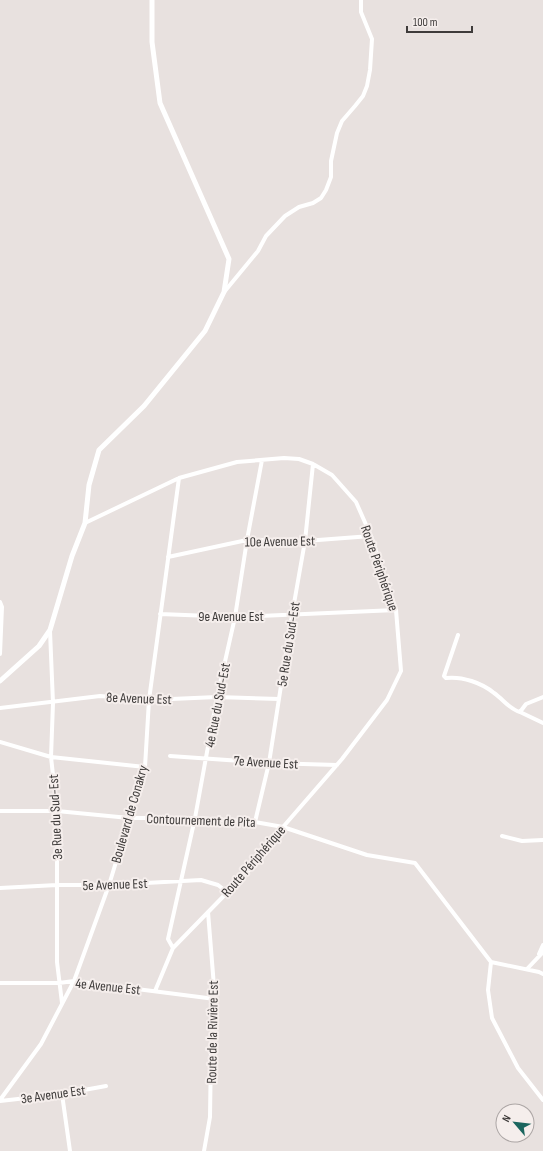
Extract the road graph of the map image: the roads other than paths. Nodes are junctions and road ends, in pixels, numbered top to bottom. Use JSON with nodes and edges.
{"nodes":[{"id":1,"x":152,"y":0,"type":"edge"},
{"id":2,"x":361,"y":0,"type":"edge"},
{"id":3,"x":224,"y":292,"type":"junction"},
{"id":4,"x":262,"y":460,"type":"junction"},
{"id":5,"x":312,"y":464,"type":"junction"},
{"id":6,"x":179,"y":478,"type":"junction"},
{"id":7,"x":85,"y":523,"type":"junction"},
{"id":8,"x":371,"y":536,"type":"junction"},
{"id":9,"x":247,"y":540,"type":"junction"},
{"id":10,"x":305,"y":541,"type":"junction"},
{"id":11,"x":168,"y":557,"type":"junction"},
{"id":12,"x":0,"y":602,"type":"edge"},
{"id":13,"x":396,"y":610,"type":"junction"},
{"id":14,"x":160,"y":614,"type":"junction"},
{"id":15,"x":292,"y":615,"type":"junction"},
{"id":16,"x":235,"y":617,"type":"junction"},
{"id":17,"x":50,"y":630,"type":"junction"},
{"id":18,"x":458,"y":635,"type":"dead end"},
{"id":19,"x":0,"y":654,"type":"edge"},
{"id":20,"x":0,"y":681,"type":"edge"},
{"id":21,"x":543,"y":697,"type":"edge"},
{"id":22,"x":217,"y":698,"type":"junction"},
{"id":23,"x":279,"y":699,"type":"junction"},
{"id":24,"x":149,"y":700,"type":"junction"},
{"id":25,"x":53,"y":703,"type":"junction"},
{"id":26,"x":0,"y":708,"type":"edge"},
{"id":27,"x":520,"y":712,"type":"junction"},
{"id":28,"x":543,"y":724,"type":"edge"},
{"id":29,"x":0,"y":742,"type":"edge"},
{"id":30,"x":170,"y":756,"type":"dead end"},
{"id":31,"x":51,"y":757,"type":"junction"},
{"id":32,"x":206,"y":758,"type":"junction"},
{"id":33,"x":269,"y":764,"type":"junction"},
{"id":34,"x":337,"y":765,"type":"junction"},
{"id":35,"x":145,"y":766,"type":"junction"},
{"id":36,"x":0,"y":811,"type":"edge"},
{"id":37,"x":58,"y":811,"type":"junction"},
{"id":38,"x":129,"y":818,"type":"junction"},
{"id":39,"x":194,"y":818,"type":"junction"},
{"id":40,"x":255,"y":822,"type":"junction"},
{"id":41,"x":283,"y":827,"type":"junction"},
{"id":42,"x":502,"y":836,"type":"dead end"},
{"id":43,"x":543,"y":840,"type":"edge"},
{"id":44,"x":180,"y":882,"type":"junction"},
{"id":45,"x":57,"y":885,"type":"junction"},
{"id":46,"x":109,"y":886,"type":"junction"},
{"id":47,"x":0,"y":888,"type":"edge"},
{"id":48,"x":227,"y":892,"type":"junction"},
{"id":49,"x":208,"y":912,"type":"junction"},
{"id":50,"x":543,"y":945,"type":"edge"},
{"id":51,"x":173,"y":948,"type":"junction"},
{"id":52,"x":543,"y":952,"type":"edge"},
{"id":53,"x":534,"y":960,"type":"junction"},
{"id":54,"x":491,"y":962,"type":"junction"},
{"id":55,"x":527,"y":969,"type":"junction"},
{"id":56,"x":543,"y":974,"type":"edge"},
{"id":57,"x":74,"y":981,"type":"junction"},
{"id":58,"x":59,"y":983,"type":"junction"},
{"id":59,"x":0,"y":984,"type":"edge"},
{"id":60,"x":155,"y":992,"type":"junction"},
{"id":61,"x":215,"y":999,"type":"junction"},
{"id":62,"x":62,"y":1003,"type":"junction"},
{"id":63,"x":106,"y":1086,"type":"dead end"},
{"id":64,"x":62,"y":1094,"type":"junction"},
{"id":65,"x":543,"y":1100,"type":"edge"},
{"id":66,"x":0,"y":1101,"type":"edge"},
{"id":67,"x":70,"y":1151,"type":"edge"},
{"id":68,"x":204,"y":1151,"type":"edge"}],
"edges":[{"from":1,"to":3,"type":"street"},
{"from":2,"to":3,"type":"street"},
{"from":3,"to":7,"type":"street"},
{"from":4,"to":5,"type":"street","name":"Route Périphérique"},
{"from":4,"to":6,"type":"street","name":"Route Périphérique"},
{"from":4,"to":9,"type":"street","name":"4e Rue du Sud-Est"},
{"from":5,"to":8,"type":"street","name":"Route Périphérique"},
{"from":5,"to":10,"type":"street","name":"5e Rue du Sud-Est"},
{"from":6,"to":7,"type":"street","name":"Route Périphérique"},
{"from":6,"to":11,"type":"street","name":"Boulevard de Conakry"},
{"from":7,"to":17,"type":"street"},
{"from":8,"to":10,"type":"street","name":"10e Avenue Est"},
{"from":8,"to":13,"type":"street","name":"Route Périphérique"},
{"from":9,"to":10,"type":"street","name":"10e Avenue Est"},
{"from":9,"to":11,"type":"street","name":"10e Avenue Est"},
{"from":9,"to":16,"type":"street","name":"4e Rue du Sud-Est"},
{"from":10,"to":15,"type":"street","name":"5e Rue du Sud-Est"},
{"from":11,"to":14,"type":"street","name":"Boulevard de Conakry"},
{"from":12,"to":19,"type":"street"},
{"from":13,"to":15,"type":"street","name":"9e Avenue Est"},
{"from":13,"to":34,"type":"street","name":"Route Périphérique"},
{"from":14,"to":16,"type":"street","name":"9e Avenue Est"},
{"from":14,"to":24,"type":"street","name":"Boulevard de Conakry"},
{"from":15,"to":16,"type":"street","name":"9e Avenue Est"},
{"from":15,"to":23,"type":"street","name":"5e Rue du Sud-Est"},
{"from":16,"to":22,"type":"street","name":"4e Rue du Sud-Est"},
{"from":17,"to":20,"type":"street"},
{"from":17,"to":25,"type":"street","name":"3e Rue du Sud-Est"},
{"from":18,"to":27,"type":"street"},
{"from":21,"to":27,"type":"street"},
{"from":22,"to":23,"type":"street","name":"8e Avenue Est"},
{"from":22,"to":24,"type":"street","name":"8e Avenue Est"},
{"from":22,"to":32,"type":"street","name":"4e Rue du Sud-Est"},
{"from":23,"to":33,"type":"street","name":"5e Rue du Sud-Est"},
{"from":24,"to":25,"type":"street","name":"8e Avenue Est"},
{"from":24,"to":35,"type":"street","name":"Boulevard de Conakry"},
{"from":25,"to":26,"type":"street","name":"8e Avenue Est"},
{"from":25,"to":31,"type":"street","name":"3e Rue du Sud-Est"},
{"from":27,"to":28,"type":"street"},
{"from":29,"to":31,"type":"street"},
{"from":30,"to":32,"type":"street","name":"7e Avenue Est"},
{"from":31,"to":35,"type":"street"},
{"from":31,"to":37,"type":"street","name":"3e Rue du Sud-Est"},
{"from":32,"to":33,"type":"street","name":"7e Avenue Est"},
{"from":32,"to":39,"type":"street","name":"4e Rue du Sud-Est"},
{"from":33,"to":34,"type":"street","name":"7e Avenue Est"},
{"from":33,"to":40,"type":"street","name":"5e Rue du Sud-Est"},
{"from":34,"to":41,"type":"street","name":"Route Périphérique"},
{"from":35,"to":38,"type":"street","name":"Boulevard de Conakry"},
{"from":36,"to":37,"type":"street","name":"Contournement de Pita"},
{"from":37,"to":38,"type":"street","name":"Contournement de Pita"},
{"from":37,"to":45,"type":"street","name":"3e Rue du Sud-Est"},
{"from":38,"to":39,"type":"street","name":"Contournement de Pita"},
{"from":38,"to":46,"type":"street","name":"Boulevard de Conakry"},
{"from":39,"to":40,"type":"street","name":"Contournement de Pita"},
{"from":39,"to":44,"type":"street","name":"4e Rue du Sud-Est"},
{"from":40,"to":41,"type":"street","name":"Contournement de Pita"},
{"from":41,"to":48,"type":"street","name":"Route Périphérique"},
{"from":41,"to":54,"type":"street","name":"Contournement de Pita"},
{"from":42,"to":43,"type":"street"},
{"from":44,"to":46,"type":"street","name":"5e Avenue Est"},
{"from":44,"to":48,"type":"street","name":"5e Avenue Est"},
{"from":44,"to":51,"type":"street","name":"4e Rue du Sud-Est"},
{"from":45,"to":46,"type":"street","name":"5e Avenue Est"},
{"from":45,"to":47,"type":"street","name":"5e Avenue Est"},
{"from":45,"to":58,"type":"street","name":"3e Rue du Sud-Est"},
{"from":46,"to":57,"type":"street","name":"Boulevard de Conakry"},
{"from":48,"to":49,"type":"street","name":"Route Périphérique"},
{"from":49,"to":51,"type":"street","name":"Route Périphérique"},
{"from":49,"to":61,"type":"street","name":"Route de la Rivière Est"},
{"from":50,"to":53,"type":"street"},
{"from":51,"to":60,"type":"street","name":"Route Périphérique"},
{"from":52,"to":53,"type":"street"},
{"from":53,"to":55,"type":"street"},
{"from":54,"to":55,"type":"street"},
{"from":54,"to":65,"type":"street"},
{"from":55,"to":56,"type":"street"},
{"from":57,"to":58,"type":"street","name":"4e Avenue Est"},
{"from":57,"to":60,"type":"street","name":"4e Avenue Est"},
{"from":57,"to":62,"type":"street","name":"Boulevard de Conakry"},
{"from":58,"to":59,"type":"street","name":"4e Avenue Est"},
{"from":58,"to":62,"type":"street","name":"3e Rue du Sud-Est"},
{"from":60,"to":61,"type":"street","name":"4e Avenue Est"},
{"from":61,"to":68,"type":"street","name":"Route de la Rivière Est"},
{"from":62,"to":66,"type":"street","name":"Boulevard de Conakry"},
{"from":63,"to":64,"type":"street","name":"3e Avenue Est"},
{"from":64,"to":66,"type":"street","name":"3e Avenue Est"},
{"from":64,"to":67,"type":"street"}]}
